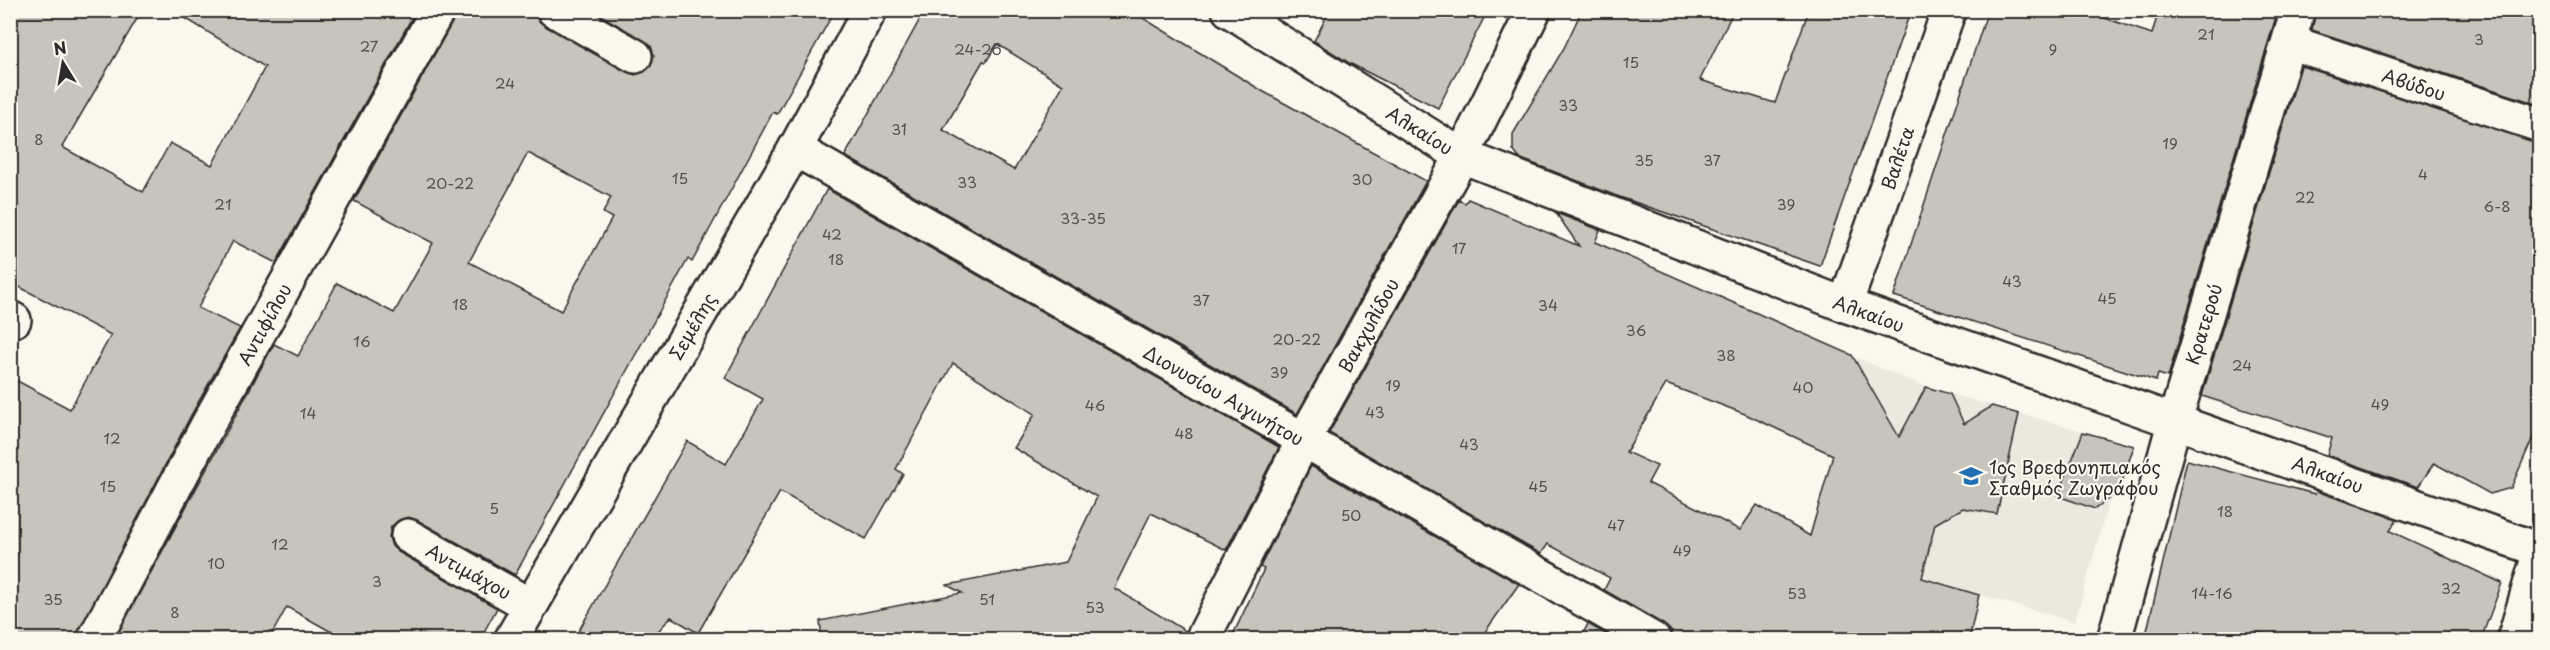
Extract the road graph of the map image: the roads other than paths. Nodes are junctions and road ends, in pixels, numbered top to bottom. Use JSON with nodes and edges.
{"nodes":[{"id":1,"x":438,"y":10,"type":"edge"},
{"id":2,"x":554,"y":10,"type":"edge"},
{"id":3,"x":870,"y":10,"type":"edge"},
{"id":4,"x":1229,"y":10,"type":"edge"},
{"id":5,"x":1534,"y":10,"type":"edge"},
{"id":6,"x":1949,"y":10,"type":"edge"},
{"id":7,"x":2298,"y":10,"type":"edge"},
{"id":8,"x":2289,"y":42,"type":"junction"},
{"id":9,"x":635,"y":56,"type":"dead end"},
{"id":10,"x":2540,"y":125,"type":"edge"},
{"id":11,"x":795,"y":150,"type":"junction"},
{"id":12,"x":1462,"y":156,"type":"junction"},
{"id":13,"x":1845,"y":305,"type":"junction"},
{"id":14,"x":2175,"y":420,"type":"junction"},
{"id":15,"x":1303,"y":441,"type":"junction"},
{"id":16,"x":408,"y":536,"type":"dead end"},
{"id":17,"x":2540,"y":550,"type":"edge"},
{"id":18,"x":529,"y":605,"type":"junction"},
{"id":19,"x":94,"y":639,"type":"edge"},
{"id":20,"x":511,"y":639,"type":"edge"},
{"id":21,"x":1202,"y":639,"type":"edge"},
{"id":22,"x":1654,"y":639,"type":"edge"},
{"id":23,"x":2114,"y":639,"type":"edge"},
{"id":24,"x":2514,"y":639,"type":"edge"}],
"edges":[{"from":1,"to":19,"type":"street","name":"Αντιφίλου"},
{"from":2,"to":9,"type":"street"},
{"from":3,"to":11,"type":"street","name":"Σεμέλης"},
{"from":4,"to":12,"type":"street","name":"Αλκαίου"},
{"from":5,"to":12,"type":"street","name":"Βακχυλίδου"},
{"from":6,"to":13,"type":"street","name":"Βαλέτα"},
{"from":7,"to":8,"type":"street","name":"Κρατερού"},
{"from":8,"to":10,"type":"street","name":"Αβύδου"},
{"from":8,"to":14,"type":"street","name":"Κρατερού"},
{"from":11,"to":15,"type":"street","name":"Διονυσίου Αιγινήτου"},
{"from":11,"to":18,"type":"street","name":"Σεμέλης"},
{"from":12,"to":13,"type":"street","name":"Αλκαίου"},
{"from":12,"to":15,"type":"street","name":"Βακχυλίδου"},
{"from":13,"to":14,"type":"street","name":"Αλκαίου"},
{"from":14,"to":17,"type":"street","name":"Αλκαίου"},
{"from":14,"to":23,"type":"street","name":"Κρατερού"},
{"from":15,"to":21,"type":"street","name":"Βακχυλίδου"},
{"from":15,"to":22,"type":"street","name":"Διονυσίου Αιγινήτου"},
{"from":16,"to":18,"type":"street","name":"Αντιμάχου"},
{"from":17,"to":24,"type":"street"},
{"from":18,"to":20,"type":"street","name":"Σεμέλης"}]}
